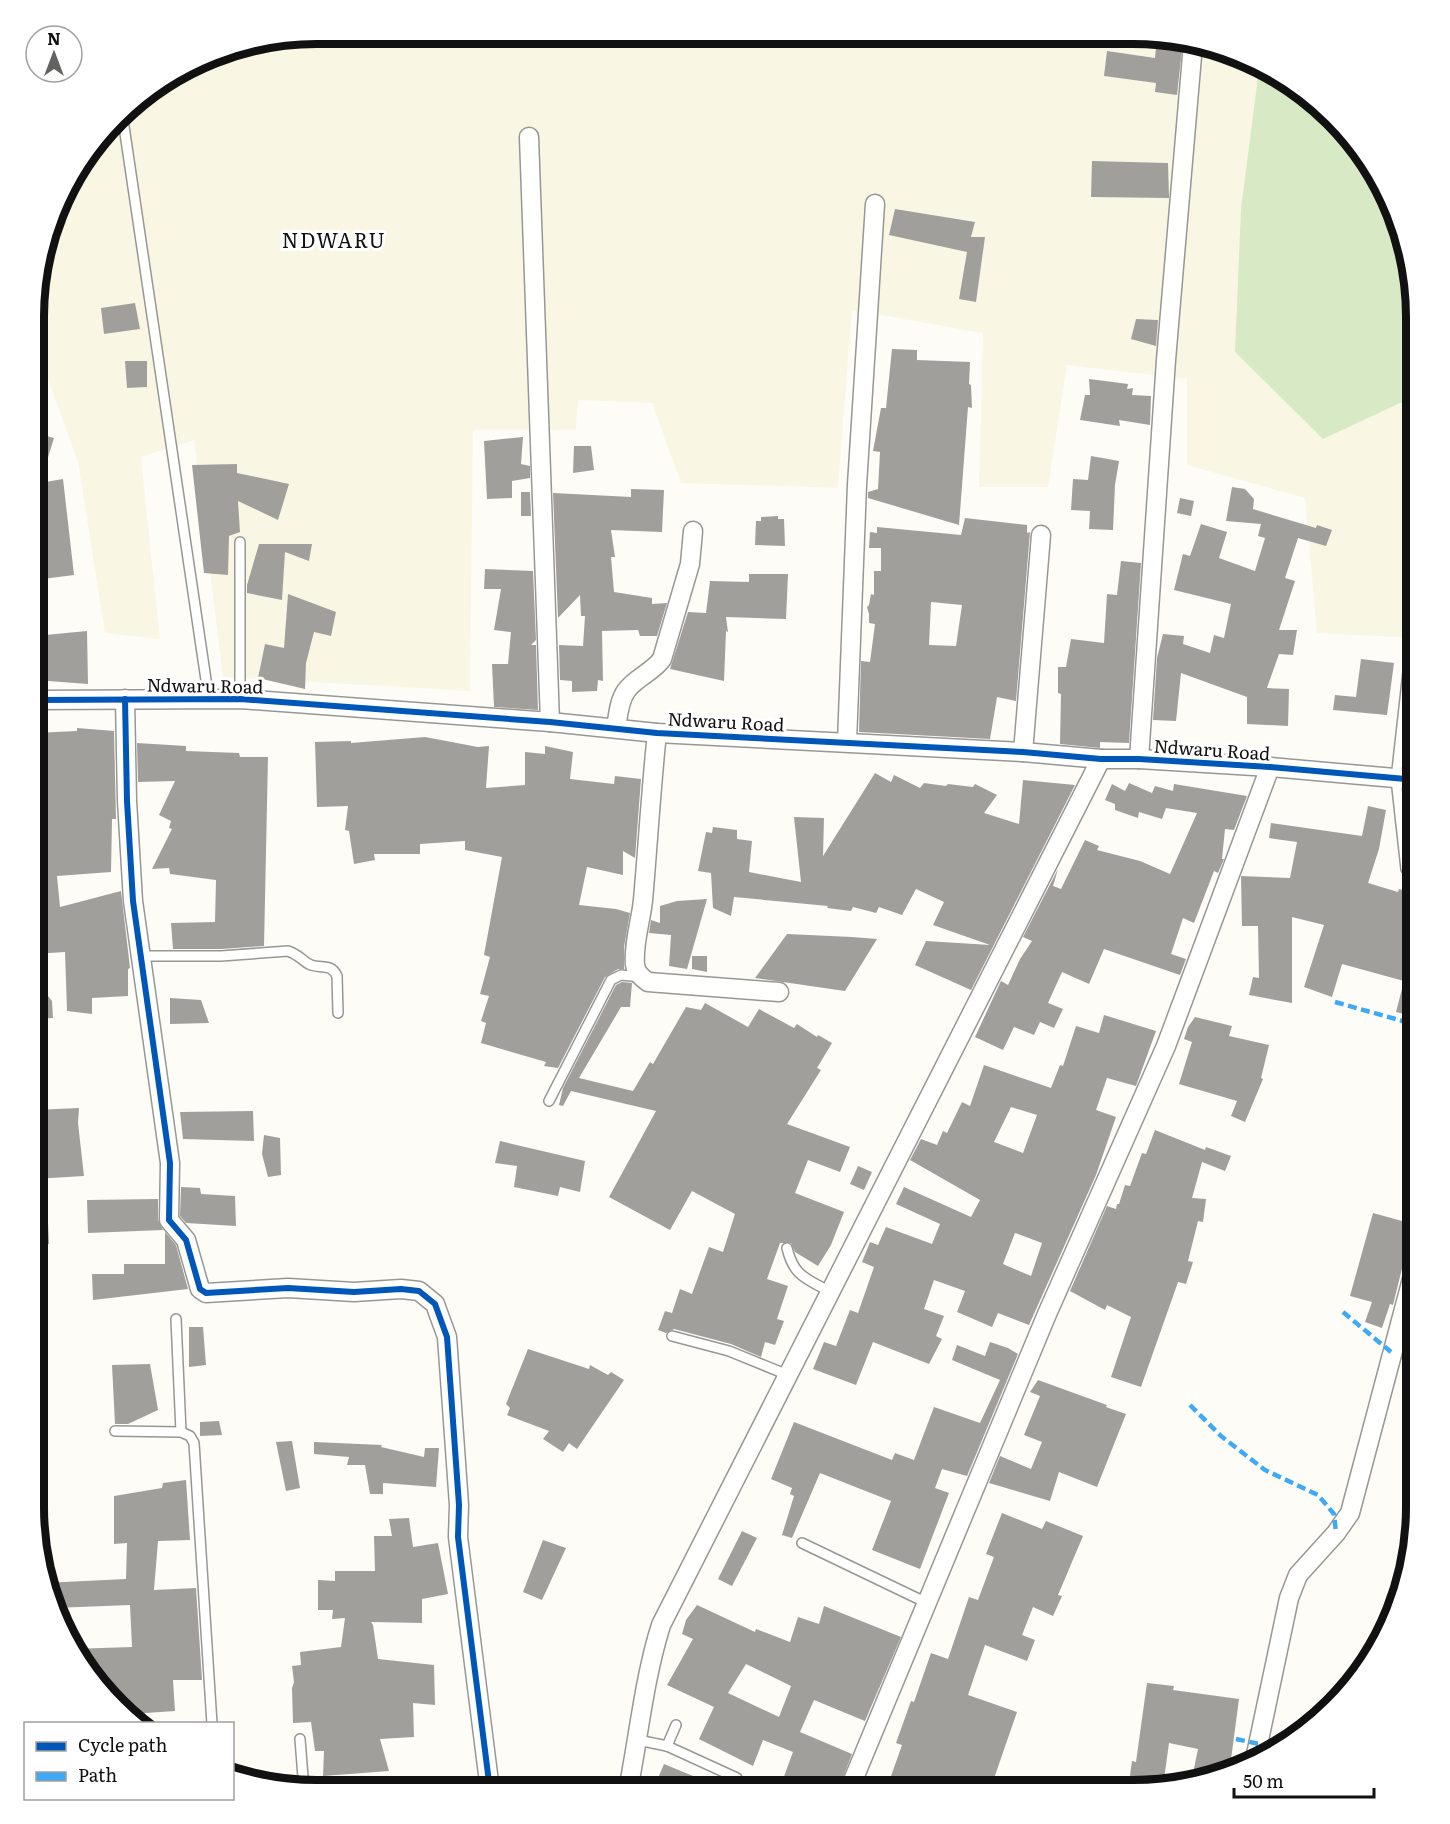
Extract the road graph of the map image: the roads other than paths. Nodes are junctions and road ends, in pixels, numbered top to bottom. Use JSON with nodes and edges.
{"nodes":[{"id":1,"x":1193,"y":51,"type":"edge"},
{"id":2,"x":123,"y":123,"type":"edge"},
{"id":3,"x":529,"y":137,"type":"dead end"},
{"id":4,"x":875,"y":204,"type":"dead end"},
{"id":5,"x":693,"y":531,"type":"dead end"},
{"id":6,"x":1041,"y":535,"type":"dead end"},
{"id":7,"x":240,"y":542,"type":"dead end"},
{"id":8,"x":1406,"y":690,"type":"edge"},
{"id":9,"x":125,"y":699,"type":"junction"},
{"id":10,"x":240,"y":699,"type":"junction"},
{"id":11,"x":44,"y":700,"type":"edge"},
{"id":12,"x":209,"y":700,"type":"junction"},
{"id":13,"x":550,"y":722,"type":"junction"},
{"id":14,"x":616,"y":728,"type":"junction"},
{"id":15,"x":657,"y":733,"type":"junction"},
{"id":16,"x":847,"y":742,"type":"junction"},
{"id":17,"x":1023,"y":752,"type":"junction"},
{"id":18,"x":1101,"y":759,"type":"junction"},
{"id":19,"x":1139,"y":759,"type":"junction"},
{"id":20,"x":1270,"y":768,"type":"junction"},
{"id":21,"x":1396,"y":779,"type":"junction"},
{"id":22,"x":1406,"y":779,"type":"edge"},
{"id":23,"x":1406,"y":869,"type":"dead end"},
{"id":24,"x":142,"y":956,"type":"junction"},
{"id":25,"x":641,"y":977,"type":"junction"},
{"id":26,"x":779,"y":992,"type":"dead end"},
{"id":27,"x":338,"y":1013,"type":"dead end"},
{"id":28,"x":549,"y":1101,"type":"dead end"},
{"id":29,"x":787,"y":1248,"type":"dead end"},
{"id":30,"x":830,"y":1292,"type":"junction"},
{"id":31,"x":1406,"y":1298,"type":"edge"},
{"id":32,"x":176,"y":1319,"type":"dead end"},
{"id":33,"x":672,"y":1336,"type":"dead end"},
{"id":34,"x":788,"y":1375,"type":"junction"},
{"id":35,"x":116,"y":1431,"type":"dead end"},
{"id":36,"x":181,"y":1432,"type":"junction"},
{"id":37,"x":802,"y":1543,"type":"dead end"},
{"id":38,"x":927,"y":1603,"type":"junction"},
{"id":39,"x":212,"y":1722,"type":"edge"},
{"id":40,"x":676,"y":1725,"type":"dead end"},
{"id":41,"x":300,"y":1739,"type":"dead end"},
{"id":42,"x":639,"y":1740,"type":"junction"},
{"id":43,"x":667,"y":1746,"type":"junction"},
{"id":44,"x":1257,"y":1751,"type":"edge"},
{"id":45,"x":736,"y":1778,"type":"dead end"},
{"id":46,"x":303,"y":1780,"type":"edge"},
{"id":47,"x":489,"y":1780,"type":"edge"},
{"id":48,"x":630,"y":1780,"type":"edge"},
{"id":49,"x":853,"y":1780,"type":"edge"}],
"edges":[{"from":1,"to":19,"type":"street"},
{"from":2,"to":12,"type":"lane"},
{"from":3,"to":13,"type":"street"},
{"from":4,"to":16,"type":"street"},
{"from":5,"to":14,"type":"street"},
{"from":6,"to":17,"type":"street"},
{"from":7,"to":10,"type":"lane"},
{"from":8,"to":21,"type":"lane"},
{"from":9,"to":11,"type":"street","name":"Ndwaru Road"},
{"from":9,"to":12,"type":"street","name":"Ndwaru Road"},
{"from":9,"to":24,"type":"street"},
{"from":10,"to":12,"type":"street","name":"Ndwaru Road"},
{"from":10,"to":13,"type":"street","name":"Ndwaru Road"},
{"from":13,"to":14,"type":"street","name":"Ndwaru Road"},
{"from":14,"to":15,"type":"street","name":"Ndwaru Road"},
{"from":15,"to":16,"type":"street","name":"Ndwaru Road"},
{"from":15,"to":25,"type":"street"},
{"from":16,"to":17,"type":"street","name":"Ndwaru Road"},
{"from":17,"to":18,"type":"street","name":"Ndwaru Road"},
{"from":18,"to":19,"type":"street","name":"Ndwaru Road"},
{"from":18,"to":30,"type":"street"},
{"from":19,"to":20,"type":"street","name":"Ndwaru Road"},
{"from":20,"to":21,"type":"street","name":"Ndwaru Road"},
{"from":20,"to":38,"type":"street"},
{"from":21,"to":22,"type":"street","name":"Ndwaru Road"},
{"from":21,"to":23,"type":"lane"},
{"from":24,"to":27,"type":"lane"},
{"from":24,"to":47,"type":"street"},
{"from":25,"to":26,"type":"street"},
{"from":25,"to":28,"type":"lane"},
{"from":29,"to":30,"type":"lane"},
{"from":30,"to":34,"type":"street"},
{"from":31,"to":44,"type":"street"},
{"from":32,"to":36,"type":"lane"},
{"from":33,"to":34,"type":"lane"},
{"from":34,"to":42,"type":"street"},
{"from":35,"to":36,"type":"lane"},
{"from":36,"to":39,"type":"lane"},
{"from":37,"to":38,"type":"lane"},
{"from":38,"to":49,"type":"street"},
{"from":40,"to":43,"type":"lane"},
{"from":41,"to":46,"type":"lane"},
{"from":42,"to":43,"type":"lane"},
{"from":42,"to":48,"type":"street"},
{"from":43,"to":45,"type":"lane"}]}
